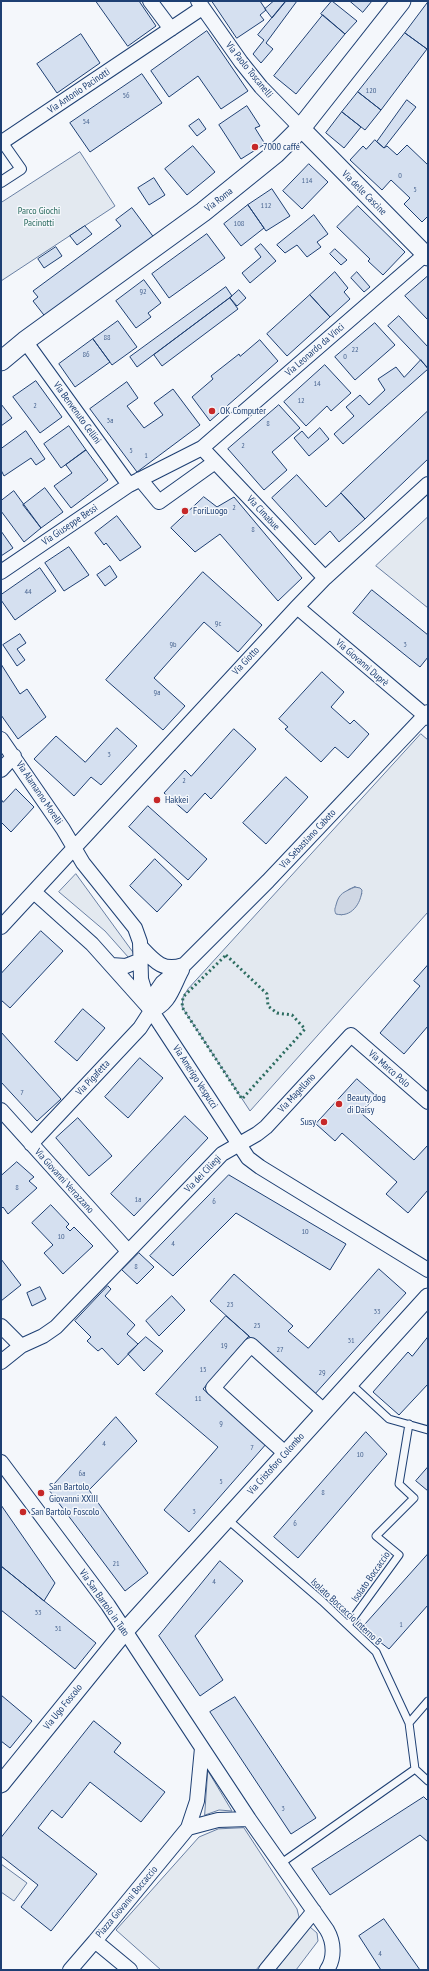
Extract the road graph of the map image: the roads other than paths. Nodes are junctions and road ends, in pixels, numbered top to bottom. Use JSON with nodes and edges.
{"nodes":[{"id":1,"x":150,"y":1,"type":"edge"},
{"id":2,"x":401,"y":1,"type":"edge"},
{"id":3,"x":200,"y":5,"type":"edge"},
{"id":4,"x":171,"y":29,"type":"junction"},
{"id":5,"x":301,"y":128,"type":"junction"},
{"id":6,"x":2,"y":142,"type":"joint"},
{"id":7,"x":1,"y":182,"type":"edge"},
{"id":8,"x":427,"y":254,"type":"edge"},
{"id":9,"x":25,"y":341,"type":"junction"},
{"id":10,"x":1,"y":361,"type":"edge"},
{"id":11,"x":202,"y":448,"type":"junction"},
{"id":12,"x":215,"y":462,"type":"junction"},
{"id":13,"x":135,"y":482,"type":"junction"},
{"id":14,"x":428,"y":484,"type":"edge"},
{"id":15,"x":1,"y":572,"type":"edge"},
{"id":16,"x":325,"y":578,"type":"junction"},
{"id":17,"x":297,"y":607,"type":"junction"},
{"id":18,"x":427,"y":715,"type":"edge"},
{"id":19,"x":1,"y":739,"type":"edge"},
{"id":20,"x":14,"y":756,"type":"junction"},
{"id":21,"x":1,"y":770,"type":"edge"},
{"id":22,"x":74,"y":848,"type":"junction"},
{"id":23,"x":34,"y":892,"type":"junction"},
{"id":24,"x":1,"y":927,"type":"edge"},
{"id":25,"x":141,"y":954,"type":"junction"},
{"id":26,"x":111,"y":964,"type":"junction"},
{"id":27,"x":185,"y":964,"type":"junction"},
{"id":28,"x":151,"y":1010,"type":"junction"},
{"id":29,"x":351,"y":1036,"type":"joint"},
{"id":30,"x":428,"y":1102,"type":"edge"},
{"id":31,"x":1,"y":1110,"type":"edge"},
{"id":32,"x":31,"y":1144,"type":"junction"},
{"id":33,"x":238,"y":1145,"type":"junction"},
{"id":34,"x":128,"y":1251,"type":"junction"},
{"id":35,"x":428,"y":1270,"type":"edge"},
{"id":36,"x":428,"y":1297,"type":"edge"},
{"id":37,"x":1,"y":1326,"type":"edge"},
{"id":38,"x":21,"y":1346,"type":"junction"},
{"id":39,"x":1,"y":1362,"type":"edge"},
{"id":40,"x":350,"y":1383,"type":"junction"},
{"id":41,"x":324,"y":1411,"type":"junction"},
{"id":42,"x":409,"y":1424,"type":"junction"},
{"id":43,"x":428,"y":1430,"type":"edge"},
{"id":44,"x":286,"y":1454,"type":"junction"},
{"id":45,"x":1,"y":1462,"type":"edge"},
{"id":46,"x":227,"y":1519,"type":"junction"},
{"id":47,"x":348,"y":1625,"type":"junction"},
{"id":48,"x":125,"y":1631,"type":"junction"},
{"id":49,"x":428,"y":1701,"type":"edge"},
{"id":50,"x":409,"y":1722,"type":"junction"},
{"id":51,"x":202,"y":1748,"type":"junction"},
{"id":52,"x":415,"y":1769,"type":"junction"},
{"id":53,"x":428,"y":1781,"type":"edge"},
{"id":54,"x":1,"y":1784,"type":"edge"},
{"id":55,"x":249,"y":1819,"type":"junction"},
{"id":56,"x":188,"y":1828,"type":"junction"},
{"id":57,"x":280,"y":1864,"type":"junction"},
{"id":58,"x":314,"y":1911,"type":"junction"},
{"id":59,"x":95,"y":1941,"type":"junction"},
{"id":60,"x":70,"y":1970,"type":"edge"},
{"id":61,"x":130,"y":1970,"type":"edge"},
{"id":62,"x":266,"y":1970,"type":"edge"},
{"id":63,"x":327,"y":1970,"type":"edge"}],
"edges":[{"from":1,"to":4,"type":"street"},
{"from":2,"to":5,"type":"main road","name":"Via Roma"},
{"from":3,"to":4,"type":"street","name":"Via Antonio Pacinotti"},
{"from":3,"to":5,"type":"street","name":"Via Paolo Toscanelli"},
{"from":4,"to":6,"type":"street","name":"Via Antonio Pacinotti"},
{"from":5,"to":8,"type":"street","name":"Via delle Cascine"},
{"from":5,"to":9,"type":"main road","name":"Via Roma"},
{"from":6,"to":7,"type":"street","name":"Via Antonio Pacinotti"},
{"from":8,"to":11,"type":"street","name":"Via Leonardo da Vinci"},
{"from":9,"to":10,"type":"main road","name":"Via Roma"},
{"from":9,"to":13,"type":"street","name":"Via Benvenuto Cellini"},
{"from":11,"to":12,"type":"street","name":"Via Cimabue"},
{"from":11,"to":13,"type":"street","name":"Via Leonardo da Vinci"},
{"from":12,"to":13,"type":"street","name":"Via Benvenuto Cellini"},
{"from":12,"to":16,"type":"street","name":"Via Cimabue"},
{"from":13,"to":15,"type":"street","name":"Via Giuseppe Bessi"},
{"from":14,"to":16,"type":"street","name":"Via Giotto"},
{"from":16,"to":17,"type":"street","name":"Via Giotto"},
{"from":17,"to":18,"type":"street","name":"Via Giovanni Duprè"},
{"from":17,"to":22,"type":"street","name":"Via Giotto"},
{"from":18,"to":27,"type":"street","name":"Via Sebastiano Caboto"},
{"from":19,"to":20,"type":"street","name":"Via Alamanno Morelli"},
{"from":20,"to":21,"type":"street"},
{"from":20,"to":22,"type":"street","name":"Via Alamanno Morelli"},
{"from":22,"to":23,"type":"street","name":"Via Giotto"},
{"from":22,"to":25,"type":"street","name":"Via Amerigo Vespucci"},
{"from":23,"to":24,"type":"street","name":"Via Giotto"},
{"from":23,"to":26,"type":"street","name":"Via Amerigo Vespucci"},
{"from":25,"to":26,"type":"street"},
{"from":25,"to":27,"type":"street"},
{"from":25,"to":28,"type":"street","name":"Via Amerigo Vespucci"},
{"from":26,"to":28,"type":"street","name":"Via Amerigo Vespucci"},
{"from":27,"to":28,"type":"street","name":"Via Sebastiano Caboto"},
{"from":28,"to":32,"type":"street","name":"Via Pigafetta"},
{"from":28,"to":33,"type":"street","name":"Via Amerigo Vespucci"},
{"from":29,"to":30,"type":"street","name":"Via Marco Polo"},
{"from":29,"to":33,"type":"street","name":"Via Magellano"},
{"from":31,"to":32,"type":"street","name":"Via Giovanni Verrazzano"},
{"from":32,"to":34,"type":"street","name":"Via Giovanni Verrazzano"},
{"from":33,"to":34,"type":"street","name":"Via dei Ciliegi"},
{"from":33,"to":35,"type":"street"},
{"from":34,"to":38,"type":"street","name":"Via dei Ciliegi"},
{"from":36,"to":40,"type":"street","name":"Via Cristoforo Colombo"},
{"from":37,"to":38,"type":"street"},
{"from":38,"to":39,"type":"street","name":"Via dei Ciliegi"},
{"from":40,"to":41,"type":"street","name":"Via Cristoforo Colombo"},
{"from":40,"to":42,"type":"lane"},
{"from":41,"to":44,"type":"street","name":"Via Cristoforo Colombo"},
{"from":41,"to":44,"type":"street"},
{"from":42,"to":43,"type":"lane"},
{"from":42,"to":47,"type":"lane","name":"Isolato Boccaccio"},
{"from":44,"to":46,"type":"street","name":"Via Cristoforo Colombo"},
{"from":45,"to":48,"type":"street","name":"Via San Bartolo in Tuto"},
{"from":46,"to":47,"type":"lane","name":"Isolato Boccaccio interno B"},
{"from":46,"to":48,"type":"street","name":"Via Cristoforo Colombo"},
{"from":47,"to":50,"type":"lane","name":"Isolato Boccaccio interno B"},
{"from":48,"to":51,"type":"street","name":"Via San Bartolo in Tuto"},
{"from":48,"to":54,"type":"street","name":"Via Ugo Foscolo"},
{"from":49,"to":50,"type":"lane"},
{"from":50,"to":52,"type":"lane","name":"Isolato Boccaccio interno B"},
{"from":51,"to":55,"type":"street"},
{"from":51,"to":56,"type":"street","name":"Piazza Giovanni Boccaccio"},
{"from":52,"to":53,"type":"lane"},
{"from":52,"to":57,"type":"lane"},
{"from":55,"to":56,"type":"street"},
{"from":55,"to":57,"type":"street"},
{"from":56,"to":59,"type":"street","name":"Piazza Giovanni Boccaccio"},
{"from":57,"to":58,"type":"street"},
{"from":58,"to":62,"type":"street"},
{"from":58,"to":63,"type":"street"},
{"from":59,"to":60,"type":"street"},
{"from":59,"to":61,"type":"street","name":"Piazza Giovanni Boccaccio"}]}
